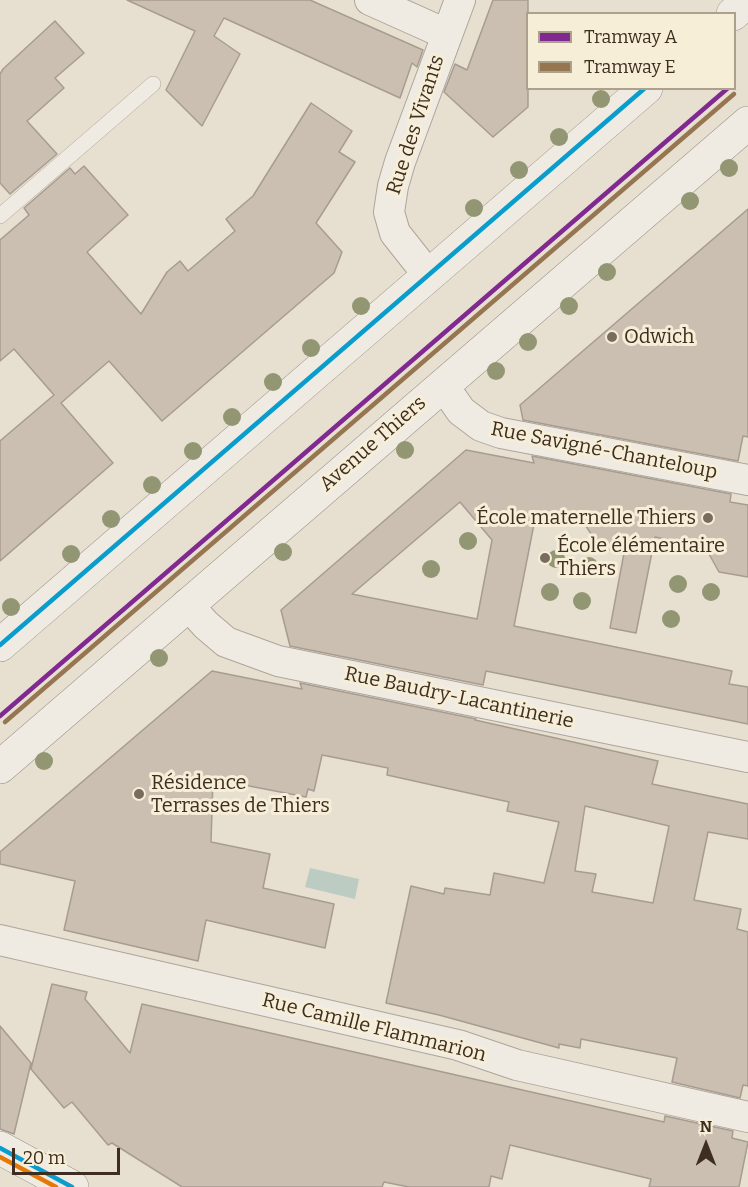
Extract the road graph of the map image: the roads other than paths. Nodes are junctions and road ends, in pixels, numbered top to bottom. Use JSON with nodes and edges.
{"nodes":[{"id":1,"x":370,"y":0,"type":"edge"},
{"id":2,"x":460,"y":0,"type":"edge"},
{"id":3,"x":748,"y":1,"type":"edge"},
{"id":4,"x":735,"y":12,"type":"edge"},
{"id":5,"x":446,"y":34,"type":"junction"},
{"id":6,"x":153,"y":84,"type":"dead end"},
{"id":7,"x":644,"y":90,"type":"edge"},
{"id":8,"x":748,"y":123,"type":"edge"},
{"id":9,"x":0,"y":216,"type":"edge"},
{"id":10,"x":429,"y":276,"type":"junction"},
{"id":11,"x":443,"y":385,"type":"junction"},
{"id":12,"x":748,"y":480,"type":"edge"},
{"id":13,"x":187,"y":604,"type":"junction"},
{"id":14,"x":0,"y":645,"type":"edge"},
{"id":15,"x":748,"y":757,"type":"edge"},
{"id":16,"x":0,"y":767,"type":"edge"},
{"id":17,"x":0,"y":940,"type":"edge"},
{"id":18,"x":748,"y":1117,"type":"edge"},
{"id":19,"x":0,"y":1148,"type":"edge"},
{"id":20,"x":72,"y":1187,"type":"edge"}],
"edges":[{"from":1,"to":5,"type":"street"},
{"from":2,"to":5,"type":"street","name":"Rue des Vivants"},
{"from":3,"to":4,"type":"main road"},
{"from":5,"to":10,"type":"street","name":"Rue des Vivants"},
{"from":6,"to":9,"type":"lane"},
{"from":7,"to":10,"type":"main road"},
{"from":8,"to":11,"type":"main road","name":"Avenue Thiers"},
{"from":10,"to":14,"type":"main road"},
{"from":11,"to":12,"type":"street","name":"Rue Savigné-Chanteloup"},
{"from":11,"to":13,"type":"main road","name":"Avenue Thiers"},
{"from":13,"to":15,"type":"street","name":"Rue Baudry-Lacantinerie"},
{"from":13,"to":16,"type":"main road","name":"Avenue Thiers"},
{"from":17,"to":18,"type":"street","name":"Rue Camille Flammarion"},
{"from":19,"to":20,"type":"main road"}]}
